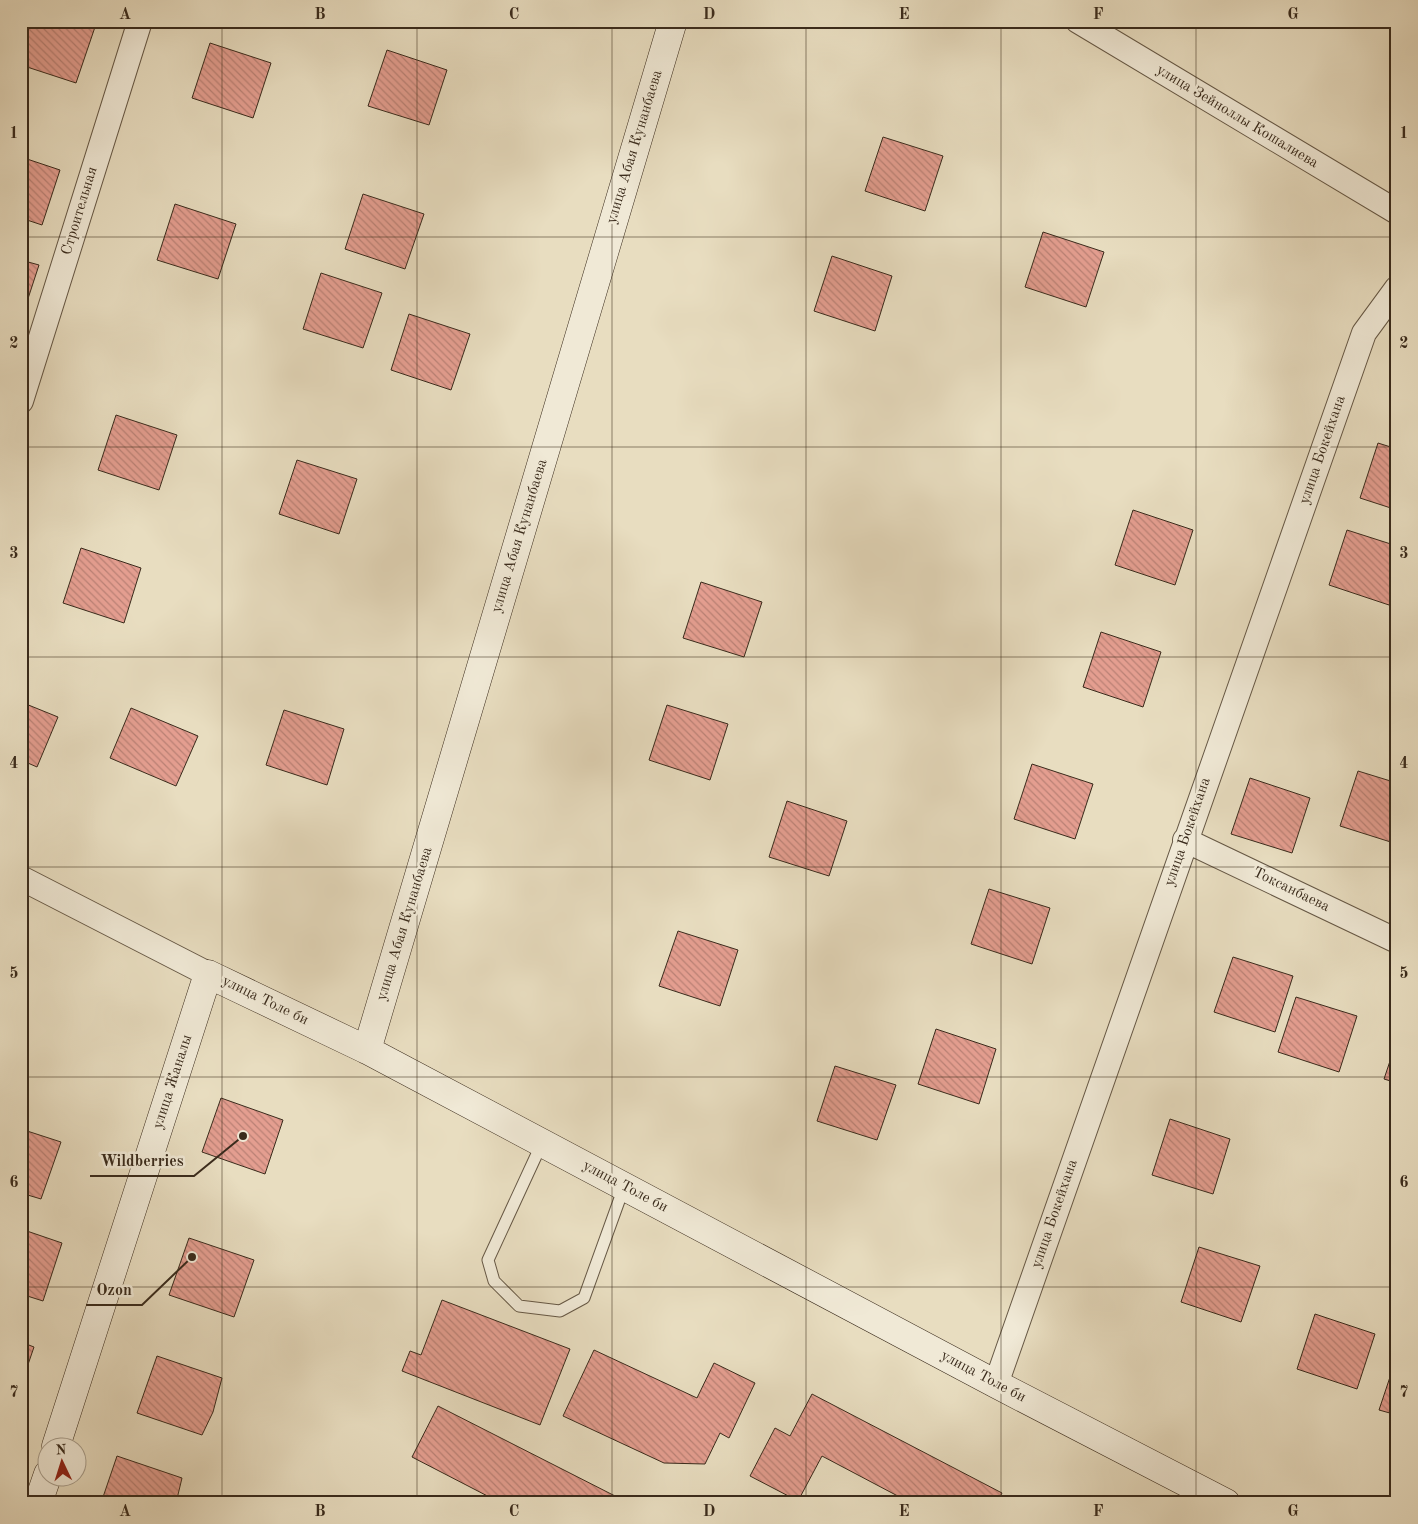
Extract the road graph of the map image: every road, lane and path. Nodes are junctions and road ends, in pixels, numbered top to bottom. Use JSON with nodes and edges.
{"nodes":[{"id":1,"x":140,"y":21,"type":"edge"},
{"id":2,"x":673,"y":21,"type":"edge"},
{"id":3,"x":1078,"y":21,"type":"edge"},
{"id":4,"x":1397,"y":212,"type":"edge"},
{"id":5,"x":1397,"y":288,"type":"edge"},
{"id":6,"x":21,"y":401,"type":"edge"},
{"id":7,"x":1185,"y":840,"type":"junction"},
{"id":8,"x":21,"y":878,"type":"edge"},
{"id":9,"x":1397,"y":941,"type":"edge"},
{"id":10,"x":208,"y":974,"type":"junction"},
{"id":11,"x":367,"y":1050,"type":"junction"},
{"id":12,"x":542,"y":1143,"type":"junction"},
{"id":13,"x":624,"y":1187,"type":"junction"},
{"id":14,"x":996,"y":1384,"type":"junction"},
{"id":15,"x":59,"y":1436,"type":"edge"},
{"id":16,"x":44,"y":1486,"type":"edge"},
{"id":17,"x":38,"y":1503,"type":"edge"},
{"id":18,"x":1226,"y":1503,"type":"edge"}],
"edges":[{"from":1,"to":6,"type":"street","name":"Строительная"},
{"from":2,"to":11,"type":"street","name":"улица Абая Кунанбаева"},
{"from":3,"to":4,"type":"street","name":"улица Зейноллы Кошалиева"},
{"from":5,"to":7,"type":"street","name":"улица Бокейхана"},
{"from":7,"to":9,"type":"street","name":"Токсанбаева"},
{"from":7,"to":14,"type":"street","name":"улица Бокейхана"},
{"from":8,"to":10,"type":"street","name":"улица Толе би"},
{"from":10,"to":11,"type":"street","name":"улица Толе би"},
{"from":10,"to":15,"type":"street","name":"улица Жаналы"},
{"from":11,"to":12,"type":"street","name":"улица Толе би"},
{"from":12,"to":13,"type":"street","name":"улица Толе би"},
{"from":12,"to":13,"type":"lane"},
{"from":13,"to":14,"type":"street","name":"улица Толе би"},
{"from":14,"to":18,"type":"street","name":"улица Толе би"},
{"from":16,"to":17,"type":"street"}]}
